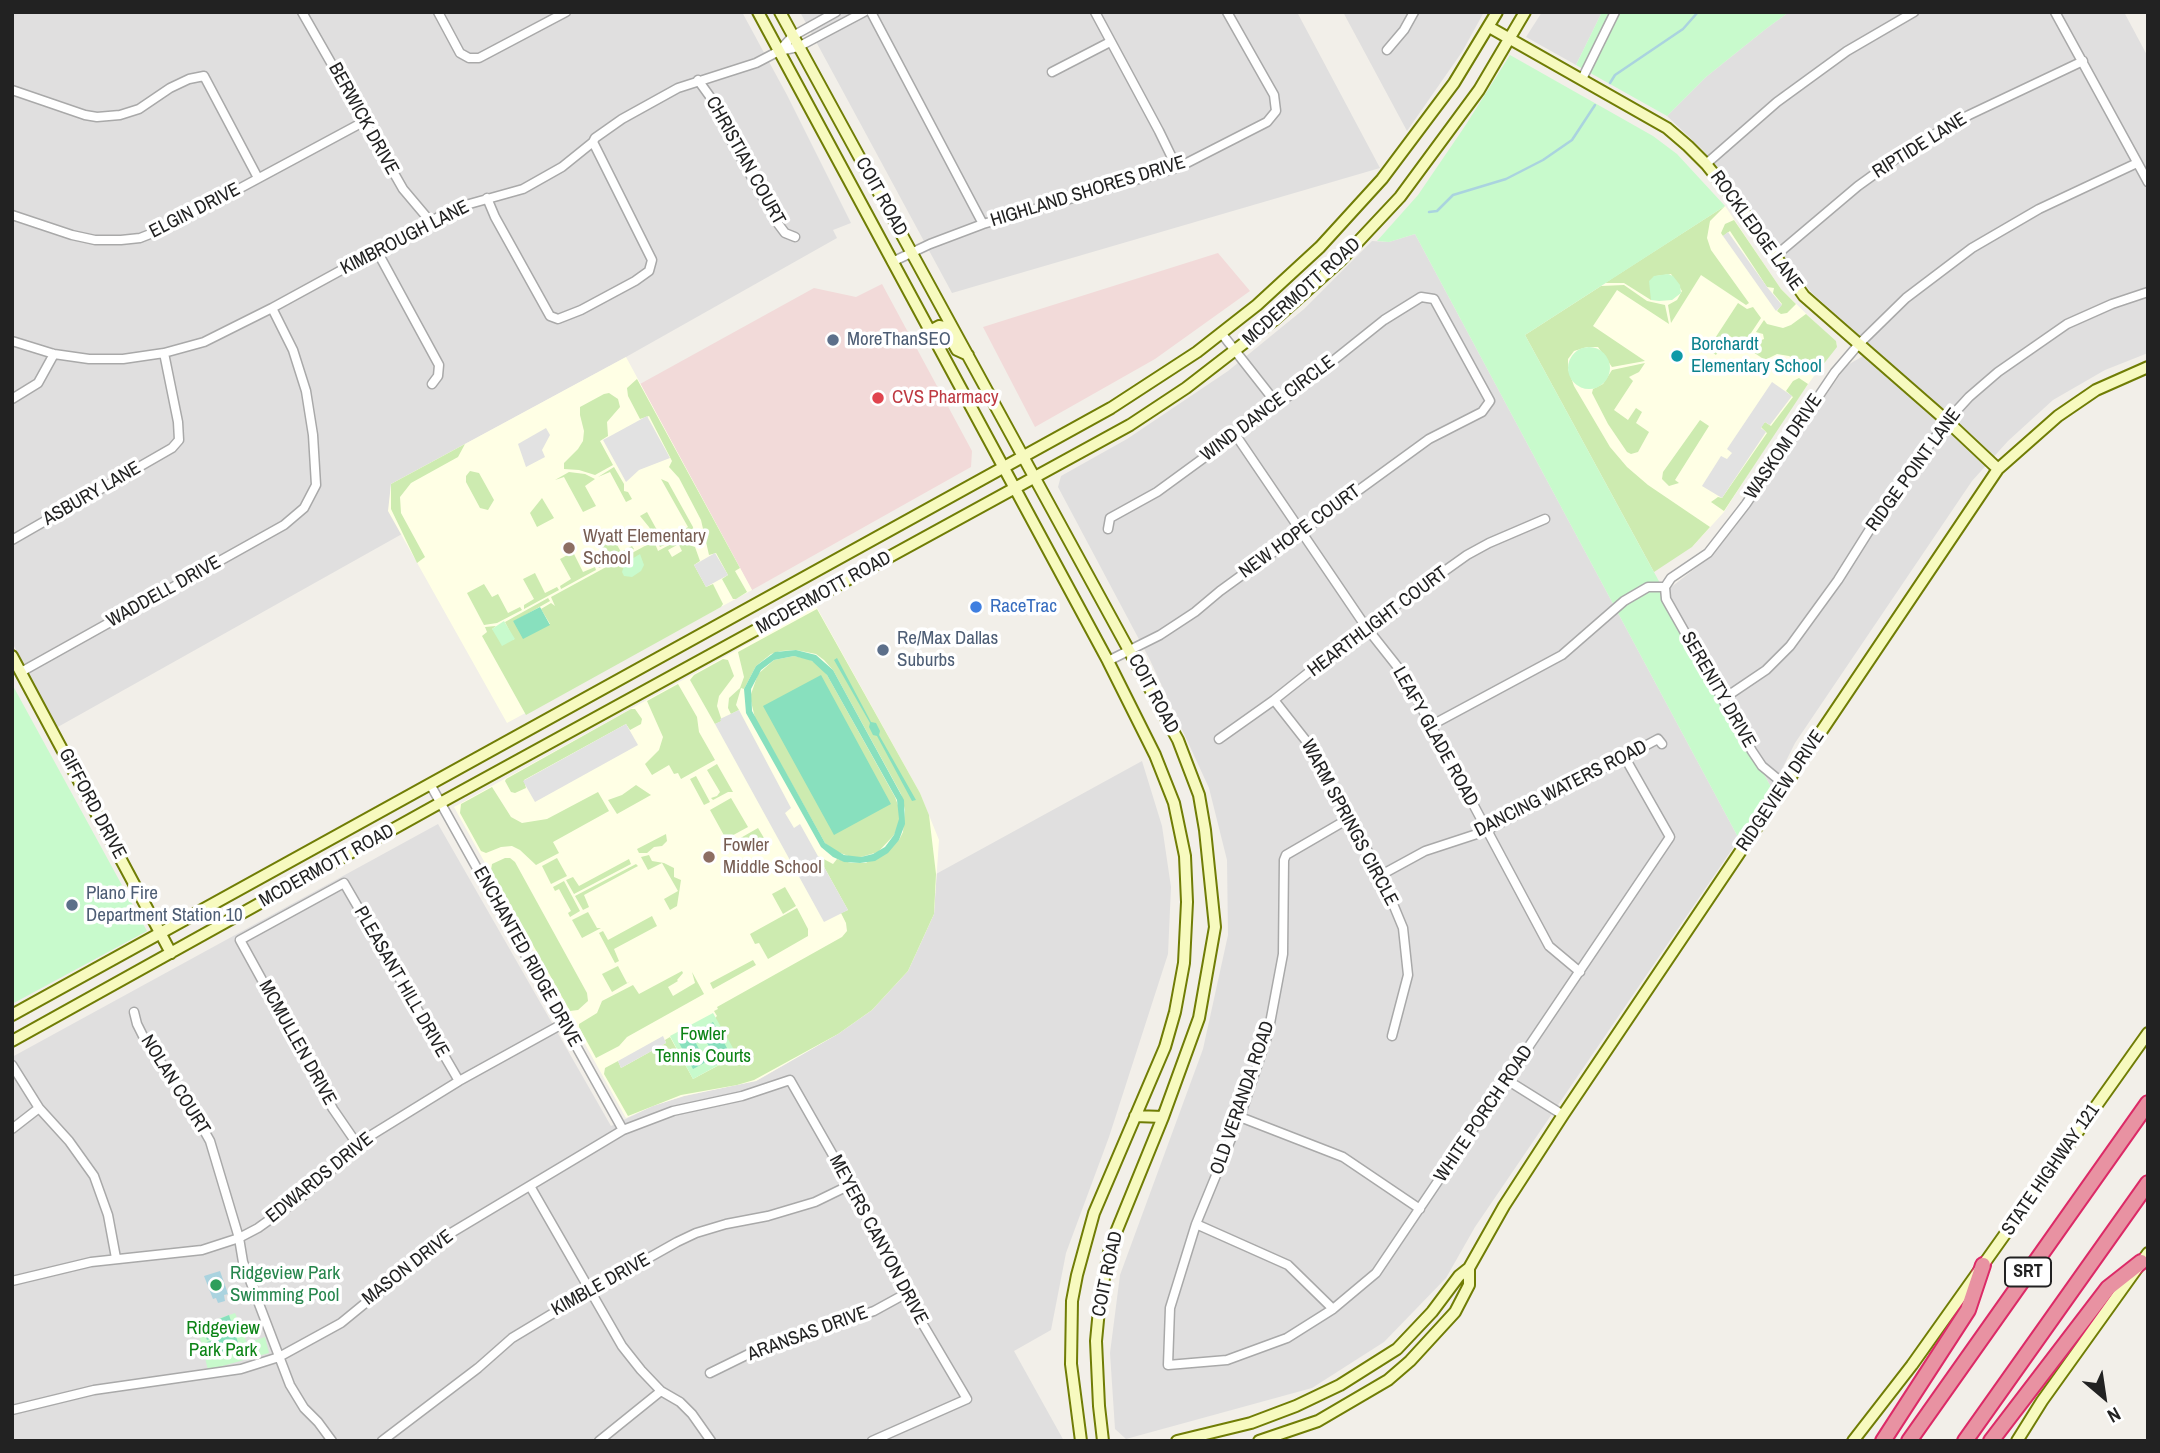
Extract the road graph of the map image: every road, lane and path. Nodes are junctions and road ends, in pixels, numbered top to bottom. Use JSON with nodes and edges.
{"nodes":[{"id":1,"x":438,"y":12,"type":"edge"},
{"id":2,"x":566,"y":12,"type":"edge"},
{"id":3,"x":758,"y":12,"type":"edge"},
{"id":4,"x":780,"y":12,"type":"edge"},
{"id":5,"x":836,"y":12,"type":"edge"},
{"id":6,"x":864,"y":12,"type":"edge"},
{"id":7,"x":871,"y":12,"type":"edge"},
{"id":8,"x":1094,"y":12,"type":"edge"},
{"id":9,"x":1227,"y":12,"type":"edge"},
{"id":10,"x":1413,"y":12,"type":"edge"},
{"id":11,"x":1497,"y":12,"type":"edge"},
{"id":12,"x":1525,"y":12,"type":"edge"},
{"id":13,"x":1615,"y":12,"type":"edge"},
{"id":14,"x":1914,"y":12,"type":"edge"},
{"id":15,"x":2055,"y":12,"type":"edge"},
{"id":16,"x":304,"y":13,"type":"edge"},
{"id":17,"x":1489,"y":27,"type":"junction"},
{"id":18,"x":793,"y":36,"type":"junction"},
{"id":19,"x":1510,"y":39,"type":"junction"},
{"id":20,"x":1110,"y":42,"type":"junction"},
{"id":21,"x":798,"y":47,"type":"junction"},
{"id":22,"x":1387,"y":50,"type":"dead end"},
{"id":23,"x":779,"y":51,"type":"junction"},
{"id":24,"x":2083,"y":61,"type":"junction"},
{"id":25,"x":1052,"y":72,"type":"dead end"},
{"id":26,"x":1582,"y":79,"type":"junction"},
{"id":27,"x":698,"y":80,"type":"junction"},
{"id":28,"x":12,"y":90,"type":"edge"},
{"id":29,"x":365,"y":121,"type":"junction"},
{"id":30,"x":593,"y":142,"type":"junction"},
{"id":31,"x":2137,"y":163,"type":"junction"},
{"id":32,"x":1706,"y":164,"type":"junction"},
{"id":33,"x":1177,"y":168,"type":"junction"},
{"id":34,"x":258,"y":178,"type":"junction"},
{"id":35,"x":2148,"y":183,"type":"edge"},
{"id":36,"x":487,"y":198,"type":"junction"},
{"id":37,"x":12,"y":215,"type":"edge"},
{"id":38,"x":430,"y":221,"type":"junction"},
{"id":39,"x":983,"y":224,"type":"junction"},
{"id":40,"x":795,"y":237,"type":"dead end"},
{"id":41,"x":377,"y":251,"type":"junction"},
{"id":42,"x":913,"y":253,"type":"junction"},
{"id":43,"x":1774,"y":257,"type":"junction"},
{"id":44,"x":892,"y":262,"type":"junction"},
{"id":45,"x":2148,"y":292,"type":"edge"},
{"id":46,"x":272,"y":308,"type":"junction"},
{"id":47,"x":930,"y":331,"type":"junction"},
{"id":48,"x":1222,"y":334,"type":"junction"},
{"id":49,"x":12,"y":341,"type":"edge"},
{"id":50,"x":1859,"y":344,"type":"junction"},
{"id":51,"x":1235,"y":351,"type":"junction"},
{"id":52,"x":164,"y":353,"type":"junction"},
{"id":53,"x":54,"y":354,"type":"junction"},
{"id":54,"x":968,"y":355,"type":"junction"},
{"id":55,"x":2148,"y":367,"type":"edge"},
{"id":56,"x":432,"y":384,"type":"dead end"},
{"id":57,"x":12,"y":399,"type":"edge"},
{"id":58,"x":1490,"y":401,"type":"joint"},
{"id":59,"x":1277,"y":404,"type":"junction"},
{"id":60,"x":1947,"y":421,"type":"junction"},
{"id":61,"x":1235,"y":434,"type":"junction"},
{"id":62,"x":1023,"y":457,"type":"junction"},
{"id":63,"x":1004,"y":467,"type":"junction"},
{"id":64,"x":1998,"y":470,"type":"junction"},
{"id":65,"x":1034,"y":478,"type":"junction"},
{"id":66,"x":1015,"y":489,"type":"junction"},
{"id":67,"x":1545,"y":519,"type":"dead end"},
{"id":68,"x":1108,"y":529,"type":"dead end"},
{"id":69,"x":1301,"y":532,"type":"junction"},
{"id":70,"x":12,"y":540,"type":"edge"},
{"id":71,"x":814,"y":572,"type":"junction"},
{"id":72,"x":1665,"y":587,"type":"junction"},
{"id":73,"x":826,"y":592,"type":"junction"},
{"id":74,"x":1366,"y":627,"type":"junction"},
{"id":75,"x":671,"y":651,"type":"junction"},
{"id":76,"x":1130,"y":651,"type":"junction"},
{"id":77,"x":12,"y":656,"type":"edge"},
{"id":78,"x":1108,"y":661,"type":"junction"},
{"id":79,"x":21,"y":671,"type":"junction"},
{"id":80,"x":682,"y":671,"type":"junction"},
{"id":81,"x":1723,"y":699,"type":"junction"},
{"id":82,"x":1274,"y":700,"type":"junction"},
{"id":83,"x":1430,"y":726,"type":"junction"},
{"id":84,"x":1219,"y":739,"type":"dead end"},
{"id":85,"x":1662,"y":744,"type":"dead end"},
{"id":86,"x":1624,"y":756,"type":"junction"},
{"id":87,"x":430,"y":784,"type":"junction"},
{"id":88,"x":1785,"y":785,"type":"junction"},
{"id":89,"x":440,"y":803,"type":"junction"},
{"id":90,"x":1348,"y":819,"type":"junction"},
{"id":91,"x":1486,"y":831,"type":"junction"},
{"id":92,"x":1381,"y":875,"type":"junction"},
{"id":93,"x":264,"y":876,"type":"junction"},
{"id":94,"x":344,"y":883,"type":"joint"},
{"id":95,"x":275,"y":895,"type":"junction"},
{"id":96,"x":161,"y":933,"type":"junction"},
{"id":97,"x":171,"y":953,"type":"junction"},
{"id":98,"x":1580,"y":972,"type":"junction"},
{"id":99,"x":68,"y":985,"type":"junction"},
{"id":100,"x":79,"y":1004,"type":"junction"},
{"id":101,"x":134,"y":1012,"type":"dead end"},
{"id":102,"x":12,"y":1015,"type":"edge"},
{"id":103,"x":564,"y":1023,"type":"junction"},
{"id":104,"x":2148,"y":1033,"type":"edge"},
{"id":105,"x":1392,"y":1036,"type":"dead end"},
{"id":106,"x":12,"y":1041,"type":"edge"},
{"id":107,"x":12,"y":1065,"type":"edge"},
{"id":108,"x":790,"y":1080,"type":"joint"},
{"id":109,"x":1507,"y":1080,"type":"junction"},
{"id":110,"x":459,"y":1081,"type":"junction"},
{"id":111,"x":1142,"y":1100,"type":"junction"},
{"id":112,"x":2148,"y":1103,"type":"edge"},
{"id":113,"x":39,"y":1108,"type":"junction"},
{"id":114,"x":1563,"y":1115,"type":"junction"},
{"id":115,"x":1135,"y":1116,"type":"junction"},
{"id":116,"x":1163,"y":1117,"type":"junction"},
{"id":117,"x":1240,"y":1117,"type":"junction"},
{"id":118,"x":12,"y":1129,"type":"edge"},
{"id":119,"x":623,"y":1130,"type":"junction"},
{"id":120,"x":357,"y":1144,"type":"junction"},
{"id":121,"x":2148,"y":1183,"type":"edge"},
{"id":122,"x":850,"y":1185,"type":"junction"},
{"id":123,"x":530,"y":1186,"type":"junction"},
{"id":124,"x":1420,"y":1209,"type":"junction"},
{"id":125,"x":1196,"y":1224,"type":"junction"},
{"id":126,"x":239,"y":1238,"type":"junction"},
{"id":127,"x":116,"y":1258,"type":"junction"},
{"id":128,"x":2145,"y":1258,"type":"edge"},
{"id":129,"x":1983,"y":1265,"type":"junction"},
{"id":130,"x":1469,"y":1268,"type":"junction"},
{"id":131,"x":12,"y":1281,"type":"edge"},
{"id":132,"x":590,"y":1291,"type":"junction"},
{"id":133,"x":905,"y":1294,"type":"junction"},
{"id":134,"x":1333,"y":1309,"type":"junction"},
{"id":135,"x":279,"y":1357,"type":"junction"},
{"id":136,"x":1168,"y":1365,"type":"joint"},
{"id":137,"x":710,"y":1373,"type":"dead end"},
{"id":138,"x":662,"y":1391,"type":"junction"},
{"id":139,"x":12,"y":1410,"type":"edge"},
{"id":140,"x":331,"y":1441,"type":"edge"},
{"id":141,"x":382,"y":1441,"type":"edge"},
{"id":142,"x":598,"y":1441,"type":"edge"},
{"id":143,"x":711,"y":1441,"type":"edge"},
{"id":144,"x":872,"y":1441,"type":"edge"},
{"id":145,"x":1081,"y":1441,"type":"edge"},
{"id":146,"x":1103,"y":1441,"type":"edge"},
{"id":147,"x":1177,"y":1441,"type":"edge"},
{"id":148,"x":1259,"y":1441,"type":"edge"},
{"id":149,"x":1853,"y":1441,"type":"edge"},
{"id":150,"x":1883,"y":1441,"type":"edge"},
{"id":151,"x":1909,"y":1441,"type":"edge"},
{"id":152,"x":1965,"y":1441,"type":"edge"},
{"id":153,"x":1991,"y":1441,"type":"edge"},
{"id":154,"x":2017,"y":1441,"type":"edge"}],
"edges":[{"from":1,"to":2,"type":"street"},
{"from":3,"to":23,"type":"main road","name":"COIT ROAD"},
{"from":4,"to":18,"type":"main road","name":"COIT ROAD"},
{"from":5,"to":18,"type":"street"},
{"from":6,"to":21,"type":"street"},
{"from":7,"to":39,"type":"street"},
{"from":8,"to":20,"type":"street"},
{"from":9,"to":33,"type":"street","name":"HIGHLAND SHORES DRIVE"},
{"from":10,"to":22,"type":"street"},
{"from":11,"to":17,"type":"main road","name":"MCDERMOTT ROAD"},
{"from":12,"to":19,"type":"main road","name":"MCDERMOTT ROAD"},
{"from":13,"to":26,"type":"street"},
{"from":14,"to":32,"type":"street"},
{"from":15,"to":24,"type":"street"},
{"from":16,"to":29,"type":"street","name":"BERWICK DRIVE"},
{"from":17,"to":19,"type":"main road","name":"ROCKLEDGE LANE"},
{"from":17,"to":48,"type":"main road","name":"MCDERMOTT ROAD"},
{"from":18,"to":21,"type":"main road","name":"COIT ROAD"},
{"from":18,"to":23,"type":"street"},
{"from":19,"to":26,"type":"main road","name":"ROCKLEDGE LANE"},
{"from":19,"to":51,"type":"main road","name":"MCDERMOTT ROAD"},
{"from":20,"to":25,"type":"street"},
{"from":20,"to":33,"type":"street"},
{"from":21,"to":23,"type":"street"},
{"from":21,"to":42,"type":"main road","name":"COIT ROAD"},
{"from":23,"to":27,"type":"street","name":"KIMBROUGH LANE"},
{"from":23,"to":44,"type":"main road","name":"COIT ROAD"},
{"from":24,"to":31,"type":"street"},
{"from":24,"to":43,"type":"street","name":"RIPTIDE LANE"},
{"from":26,"to":32,"type":"main road","name":"ROCKLEDGE LANE"},
{"from":27,"to":30,"type":"street","name":"KIMBROUGH LANE"},
{"from":27,"to":40,"type":"street","name":"CHRISTIAN COURT"},
{"from":28,"to":34,"type":"street"},
{"from":29,"to":34,"type":"street","name":"ELGIN DRIVE"},
{"from":29,"to":38,"type":"street","name":"BERWICK DRIVE"},
{"from":30,"to":36,"type":"street","name":"KIMBROUGH LANE"},
{"from":30,"to":36,"type":"street"},
{"from":31,"to":35,"type":"street"},
{"from":31,"to":50,"type":"street","name":"WASKOM DRIVE"},
{"from":32,"to":43,"type":"main road","name":"ROCKLEDGE LANE"},
{"from":33,"to":39,"type":"street","name":"HIGHLAND SHORES DRIVE"},
{"from":34,"to":37,"type":"street","name":"ELGIN DRIVE"},
{"from":36,"to":38,"type":"street","name":"KIMBROUGH LANE"},
{"from":38,"to":41,"type":"street","name":"KIMBROUGH LANE"},
{"from":39,"to":42,"type":"street","name":"HIGHLAND SHORES DRIVE"},
{"from":41,"to":46,"type":"street","name":"KIMBROUGH LANE"},
{"from":41,"to":56,"type":"street"},
{"from":42,"to":44,"type":"street","name":"HIGHLAND SHORES DRIVE"},
{"from":42,"to":54,"type":"main road","name":"COIT ROAD"},
{"from":43,"to":50,"type":"main road","name":"ROCKLEDGE LANE"},
{"from":44,"to":47,"type":"main road","name":"COIT ROAD"},
{"from":45,"to":60,"type":"street","name":"RIDGE POINT LANE"},
{"from":46,"to":52,"type":"street","name":"KIMBROUGH LANE"},
{"from":46,"to":79,"type":"street","name":"WADDELL DRIVE"},
{"from":47,"to":54,"type":"main road"},
{"from":47,"to":63,"type":"main road","name":"COIT ROAD"},
{"from":48,"to":51,"type":"street"},
{"from":48,"to":62,"type":"main road","name":"MCDERMOTT ROAD"},
{"from":49,"to":53,"type":"street","name":"KIMBROUGH LANE"},
{"from":50,"to":60,"type":"main road","name":"ROCKLEDGE LANE"},
{"from":50,"to":72,"type":"street","name":"WASKOM DRIVE"},
{"from":51,"to":59,"type":"street"},
{"from":51,"to":65,"type":"main road","name":"MCDERMOTT ROAD"},
{"from":52,"to":53,"type":"street","name":"KIMBROUGH LANE"},
{"from":52,"to":70,"type":"street","name":"ASBURY LANE"},
{"from":53,"to":57,"type":"street"},
{"from":54,"to":62,"type":"main road","name":"COIT ROAD"},
{"from":55,"to":64,"type":"main road","name":"RIDGEVIEW DRIVE"},
{"from":58,"to":59,"type":"street","name":"WIND DANCE CIRCLE"},
{"from":58,"to":69,"type":"street","name":"NEW HOPE COURT"},
{"from":59,"to":61,"type":"street","name":"WIND DANCE CIRCLE"},
{"from":60,"to":64,"type":"main road","name":"ROCKLEDGE LANE"},
{"from":60,"to":81,"type":"street","name":"RIDGE POINT LANE"},
{"from":61,"to":68,"type":"street","name":"WIND DANCE CIRCLE"},
{"from":61,"to":69,"type":"street","name":"LEAFY GLADE ROAD"},
{"from":62,"to":63,"type":"main road","name":"MCDERMOTT ROAD"},
{"from":62,"to":65,"type":"main road","name":"COIT ROAD"},
{"from":63,"to":66,"type":"main road","name":"COIT ROAD"},
{"from":63,"to":71,"type":"main road","name":"MCDERMOTT ROAD"},
{"from":64,"to":88,"type":"main road","name":"RIDGEVIEW DRIVE"},
{"from":65,"to":66,"type":"main road","name":"MCDERMOTT ROAD"},
{"from":65,"to":76,"type":"main road","name":"COIT ROAD"},
{"from":66,"to":73,"type":"main road","name":"MCDERMOTT ROAD"},
{"from":66,"to":78,"type":"main road","name":"COIT ROAD"},
{"from":67,"to":74,"type":"street","name":"HEARTHLIGHT COURT"},
{"from":69,"to":74,"type":"street","name":"LEAFY GLADE ROAD"},
{"from":69,"to":76,"type":"street","name":"NEW HOPE COURT"},
{"from":71,"to":73,"type":"main road"},
{"from":71,"to":75,"type":"main road","name":"MCDERMOTT ROAD"},
{"from":72,"to":81,"type":"street","name":"SERENITY DRIVE"},
{"from":72,"to":83,"type":"street","name":"WASKOM DRIVE"},
{"from":73,"to":80,"type":"main road","name":"MCDERMOTT ROAD"},
{"from":74,"to":82,"type":"street","name":"HEARTHLIGHT COURT"},
{"from":74,"to":83,"type":"street","name":"LEAFY GLADE ROAD"},
{"from":75,"to":80,"type":"main road"},
{"from":75,"to":87,"type":"main road","name":"MCDERMOTT ROAD"},
{"from":76,"to":78,"type":"street","name":"NEW HOPE COURT"},
{"from":76,"to":116,"type":"main road","name":"COIT ROAD"},
{"from":77,"to":79,"type":"main road","name":"GIFFORD DRIVE"},
{"from":78,"to":111,"type":"main road","name":"COIT ROAD"},
{"from":79,"to":96,"type":"main road","name":"GIFFORD DRIVE"},
{"from":80,"to":89,"type":"main road","name":"MCDERMOTT ROAD"},
{"from":81,"to":88,"type":"street","name":"SERENITY DRIVE"},
{"from":82,"to":84,"type":"street","name":"HEARTHLIGHT COURT"},
{"from":82,"to":90,"type":"street","name":"WARM SPRINGS CIRCLE"},
{"from":83,"to":91,"type":"street","name":"LEAFY GLADE ROAD"},
{"from":85,"to":86,"type":"street","name":"DANCING WATERS ROAD"},
{"from":86,"to":91,"type":"street","name":"DANCING WATERS ROAD"},
{"from":86,"to":98,"type":"street","name":"WHITE PORCH ROAD"},
{"from":87,"to":89,"type":"street","name":"ENCHANTED RIDGE DRIVE"},
{"from":87,"to":93,"type":"main road","name":"MCDERMOTT ROAD"},
{"from":88,"to":114,"type":"main road","name":"RIDGEVIEW DRIVE"},
{"from":89,"to":95,"type":"main road","name":"MCDERMOTT ROAD"},
{"from":89,"to":103,"type":"street","name":"ENCHANTED RIDGE DRIVE"},
{"from":90,"to":92,"type":"street","name":"WARM SPRINGS CIRCLE"},
{"from":90,"to":117,"type":"street","name":"OLD VERANDA ROAD"},
{"from":91,"to":92,"type":"street","name":"DANCING WATERS ROAD"},
{"from":91,"to":98,"type":"street","name":"LEAFY GLADE ROAD"},
{"from":92,"to":105,"type":"street","name":"WARM SPRINGS CIRCLE"},
{"from":93,"to":95,"type":"main road"},
{"from":93,"to":96,"type":"main road","name":"MCDERMOTT ROAD"},
{"from":94,"to":110,"type":"street","name":"PLEASANT HILL DRIVE"},
{"from":94,"to":120,"type":"street","name":"MCMULLEN DRIVE"},
{"from":95,"to":97,"type":"main road","name":"MCDERMOTT ROAD"},
{"from":96,"to":97,"type":"main road","name":"GIFFORD DRIVE"},
{"from":96,"to":99,"type":"main road","name":"MCDERMOTT ROAD"},
{"from":97,"to":100,"type":"main road","name":"MCDERMOTT ROAD"},
{"from":98,"to":109,"type":"street","name":"WHITE PORCH ROAD"},
{"from":99,"to":100,"type":"main road"},
{"from":99,"to":102,"type":"main road","name":"MCDERMOTT ROAD"},
{"from":100,"to":106,"type":"main road","name":"MCDERMOTT ROAD"},
{"from":101,"to":126,"type":"street","name":"NOLAN COURT"},
{"from":103,"to":110,"type":"street","name":"EDWARDS DRIVE"},
{"from":103,"to":119,"type":"street","name":"ENCHANTED RIDGE DRIVE"},
{"from":104,"to":129,"type":"main road","name":"STATE HIGHWAY 121"},
{"from":107,"to":113,"type":"street"},
{"from":108,"to":119,"type":"street","name":"MASON DRIVE"},
{"from":108,"to":122,"type":"street","name":"MEYERS CANYON DRIVE"},
{"from":109,"to":114,"type":"street"},
{"from":109,"to":124,"type":"street","name":"WHITE PORCH ROAD"},
{"from":110,"to":120,"type":"street","name":"EDWARDS DRIVE"},
{"from":111,"to":115,"type":"main road","name":"COIT ROAD"},
{"from":111,"to":116,"type":"main road"},
{"from":112,"to":151,"type":"highway","number":"SRT"},
{"from":113,"to":118,"type":"street"},
{"from":113,"to":127,"type":"street"},
{"from":114,"to":130,"type":"main road","name":"RIDGEVIEW DRIVE"},
{"from":115,"to":116,"type":"main road"},
{"from":115,"to":145,"type":"main road","name":"COIT ROAD"},
{"from":116,"to":146,"type":"main road","name":"COIT ROAD"},
{"from":117,"to":124,"type":"street"},
{"from":117,"to":125,"type":"street","name":"OLD VERANDA ROAD"},
{"from":119,"to":123,"type":"street","name":"MASON DRIVE"},
{"from":120,"to":126,"type":"street","name":"EDWARDS DRIVE"},
{"from":121,"to":152,"type":"highway","number":"SRT"},
{"from":122,"to":132,"type":"street","name":"KIMBLE DRIVE"},
{"from":122,"to":133,"type":"street","name":"MEYERS CANYON DRIVE"},
{"from":123,"to":132,"type":"street"},
{"from":123,"to":135,"type":"street","name":"MASON DRIVE"},
{"from":124,"to":134,"type":"street","name":"WHITE PORCH ROAD"},
{"from":125,"to":134,"type":"street"},
{"from":125,"to":136,"type":"street","name":"OLD VERANDA ROAD"},
{"from":126,"to":127,"type":"street","name":"EDWARDS DRIVE"},
{"from":126,"to":135,"type":"street","name":"NOLAN COURT"},
{"from":127,"to":131,"type":"street","name":"EDWARDS DRIVE"},
{"from":128,"to":153,"type":"highway"},
{"from":128,"to":154,"type":"main road"},
{"from":129,"to":149,"type":"main road","name":"STATE HIGHWAY 121"},
{"from":129,"to":150,"type":"highway"},
{"from":130,"to":147,"type":"main road","name":"RIDGEVIEW DRIVE"},
{"from":130,"to":148,"type":"main road","name":"RIDGEVIEW DRIVE"},
{"from":132,"to":138,"type":"street"},
{"from":132,"to":141,"type":"street","name":"KIMBLE DRIVE"},
{"from":133,"to":137,"type":"street","name":"ARANSAS DRIVE"},
{"from":133,"to":144,"type":"street","name":"MEYERS CANYON DRIVE"},
{"from":134,"to":136,"type":"street","name":"WHITE PORCH ROAD"},
{"from":135,"to":139,"type":"street","name":"MASON DRIVE"},
{"from":135,"to":140,"type":"street","name":"NOLAN COURT"},
{"from":138,"to":142,"type":"street"},
{"from":138,"to":143,"type":"street"}]}
